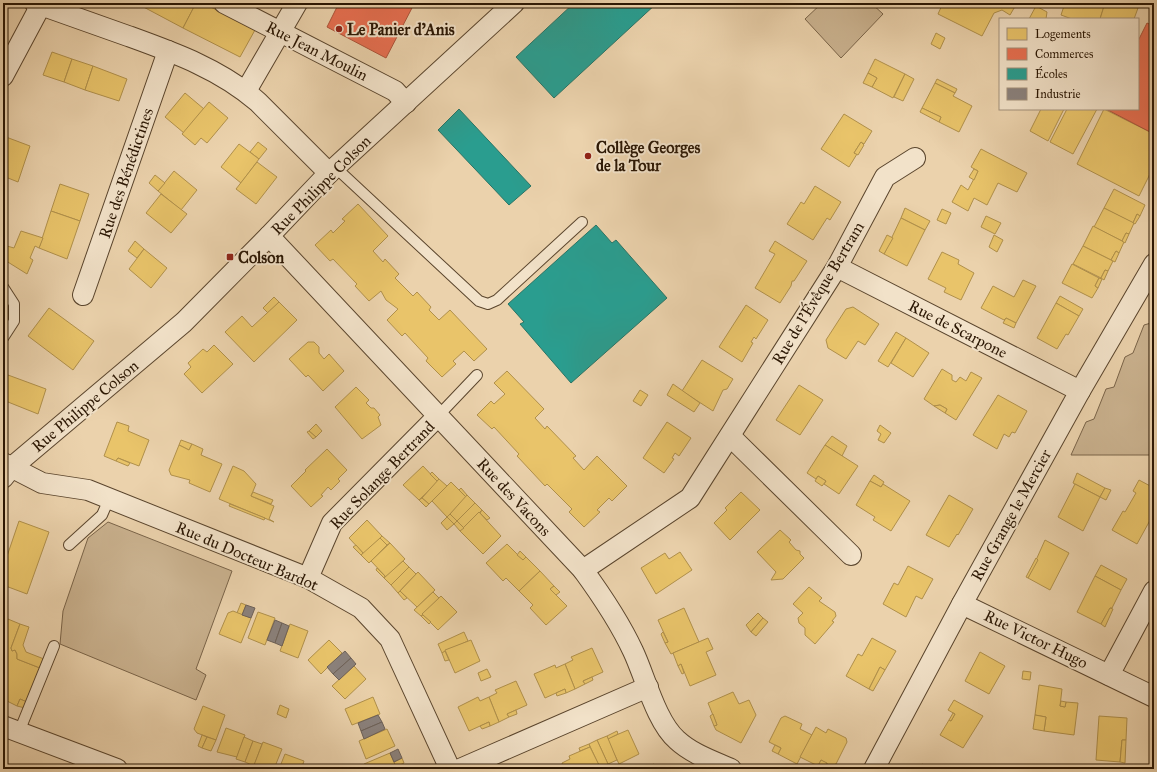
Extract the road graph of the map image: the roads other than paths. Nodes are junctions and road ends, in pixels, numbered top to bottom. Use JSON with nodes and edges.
{"nodes":[{"id":1,"x":224,"y":3,"type":"edge"},
{"id":2,"x":296,"y":3,"type":"edge"},
{"id":3,"x":514,"y":3,"type":"edge"},
{"id":4,"x":39,"y":4,"type":"edge"},
{"id":5,"x":281,"y":32,"type":"junction"},
{"id":6,"x":168,"y":51,"type":"junction"},
{"id":7,"x":3,"y":76,"type":"edge"},
{"id":8,"x":246,"y":91,"type":"junction"},
{"id":9,"x":406,"y":103,"type":"junction"},
{"id":10,"x":915,"y":158,"type":"dead end"},
{"id":11,"x":332,"y":170,"type":"junction"},
{"id":12,"x":582,"y":222,"type":"dead end"},
{"id":13,"x":269,"y":236,"type":"junction"},
{"id":14,"x":1154,"y":264,"type":"edge"},
{"id":15,"x":837,"y":267,"type":"junction"},
{"id":16,"x":3,"y":287,"type":"edge"},
{"id":17,"x":83,"y":294,"type":"dead end"},
{"id":18,"x":3,"y":338,"type":"edge"},
{"id":19,"x":477,"y":375,"type":"dead end"},
{"id":20,"x":1080,"y":391,"type":"junction"},
{"id":21,"x":438,"y":416,"type":"junction"},
{"id":22,"x":730,"y":436,"type":"junction"},
{"id":23,"x":6,"y":470,"type":"edge"},
{"id":24,"x":108,"y":499,"type":"junction"},
{"id":25,"x":69,"y":545,"type":"dead end"},
{"id":26,"x":851,"y":555,"type":"dead end"},
{"id":27,"x":583,"y":570,"type":"junction"},
{"id":28,"x":308,"y":578,"type":"junction"},
{"id":29,"x":1154,"y":591,"type":"edge"},
{"id":30,"x":962,"y":604,"type":"junction"},
{"id":31,"x":54,"y":646,"type":"dead end"},
{"id":32,"x":1109,"y":675,"type":"junction"},
{"id":33,"x":648,"y":687,"type":"junction"},
{"id":34,"x":1154,"y":696,"type":"edge"},
{"id":35,"x":11,"y":729,"type":"edge"},
{"id":36,"x":117,"y":769,"type":"edge"},
{"id":37,"x":450,"y":769,"type":"edge"},
{"id":38,"x":460,"y":769,"type":"edge"},
{"id":39,"x":731,"y":769,"type":"edge"},
{"id":40,"x":874,"y":769,"type":"edge"}],
"edges":[{"from":1,"to":5,"type":"street","name":"Rue Jean Moulin"},
{"from":2,"to":5,"type":"street"},
{"from":3,"to":9,"type":"street","name":"Rue Philippe Colson"},
{"from":4,"to":6,"type":"street"},
{"from":4,"to":7,"type":"street"},
{"from":5,"to":8,"type":"street"},
{"from":5,"to":9,"type":"street","name":"Rue Jean Moulin"},
{"from":6,"to":8,"type":"street"},
{"from":6,"to":17,"type":"street","name":"Rue des Bénédictines"},
{"from":8,"to":11,"type":"street"},
{"from":9,"to":11,"type":"street","name":"Rue Philippe Colson"},
{"from":10,"to":15,"type":"street","name":"Rue de l'Évêque Bertram"},
{"from":11,"to":12,"type":"lane"},
{"from":11,"to":13,"type":"street","name":"Rue Philippe Colson"},
{"from":13,"to":21,"type":"street","name":"Rue des Vacons"},
{"from":13,"to":23,"type":"street","name":"Rue Philippe Colson"},
{"from":14,"to":20,"type":"street","name":"Rue Grange le Mercier"},
{"from":15,"to":20,"type":"street","name":"Rue de Scarpone"},
{"from":15,"to":22,"type":"street","name":"Rue de l'Évêque Bertram"},
{"from":16,"to":18,"type":"lane"},
{"from":19,"to":21,"type":"lane"},
{"from":20,"to":30,"type":"street","name":"Rue Grange le Mercier"},
{"from":21,"to":27,"type":"street","name":"Rue des Vacons"},
{"from":21,"to":28,"type":"street","name":"Rue Solange Bertrand"},
{"from":22,"to":26,"type":"street"},
{"from":22,"to":27,"type":"street","name":"Rue de l'Évêque Bertram"},
{"from":23,"to":24,"type":"street","name":"Rue du Docteur Bardot"},
{"from":24,"to":25,"type":"lane"},
{"from":24,"to":28,"type":"street","name":"Rue du Docteur Bardot"},
{"from":27,"to":33,"type":"street","name":"Rue des Vacons"},
{"from":28,"to":37,"type":"street","name":"Rue du Docteur Bardot"},
{"from":29,"to":32,"type":"street"},
{"from":30,"to":32,"type":"street","name":"Rue Victor Hugo"},
{"from":30,"to":40,"type":"street","name":"Rue Grange le Mercier"},
{"from":31,"to":35,"type":"lane"},
{"from":32,"to":34,"type":"street","name":"Rue Victor Hugo"},
{"from":33,"to":38,"type":"street"},
{"from":33,"to":39,"type":"street","name":"Rue des Vacons"},
{"from":35,"to":36,"type":"street"}]}
